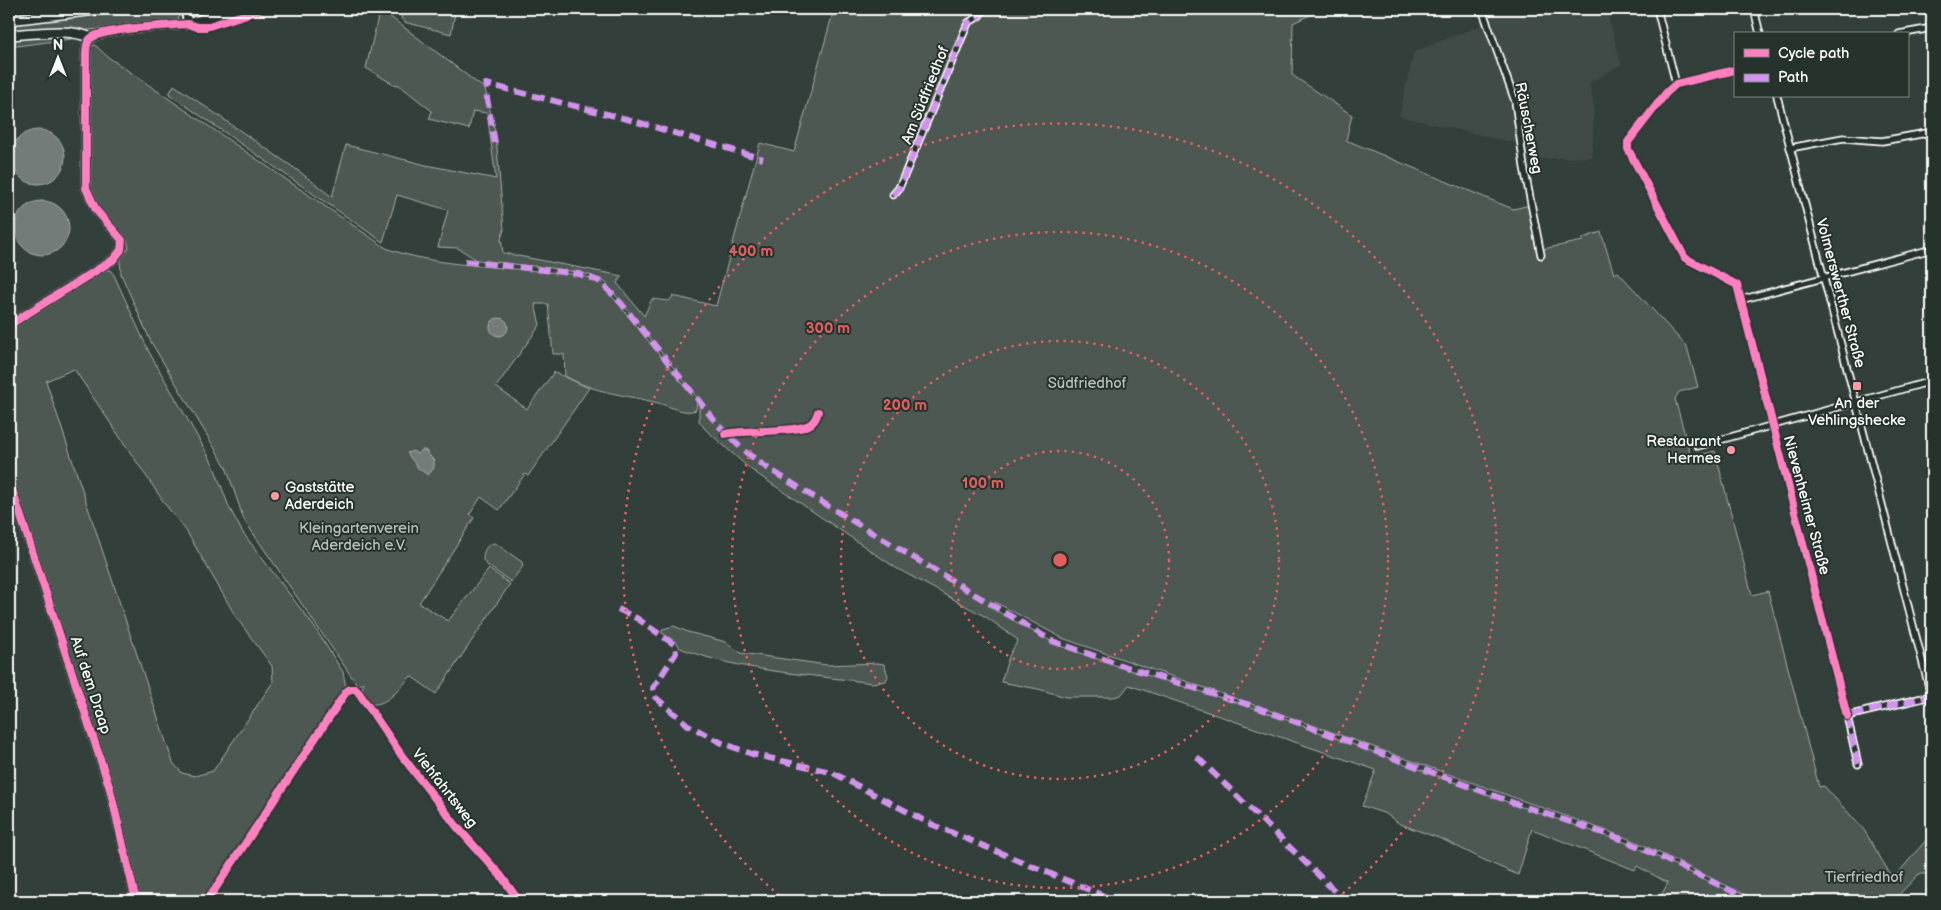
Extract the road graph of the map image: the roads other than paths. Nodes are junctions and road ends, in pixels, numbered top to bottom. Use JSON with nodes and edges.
{"nodes":[{"id":1,"x":105,"y":9,"type":"edge"},
{"id":2,"x":185,"y":9,"type":"edge"},
{"id":3,"x":232,"y":9,"type":"edge"},
{"id":4,"x":262,"y":9,"type":"edge"},
{"id":5,"x":984,"y":9,"type":"edge"},
{"id":6,"x":1482,"y":9,"type":"edge"},
{"id":7,"x":1657,"y":9,"type":"edge"},
{"id":8,"x":1754,"y":9,"type":"edge"},
{"id":9,"x":9,"y":20,"type":"edge"},
{"id":10,"x":188,"y":24,"type":"junction"},
{"id":11,"x":1932,"y":28,"type":"edge"},
{"id":12,"x":1760,"y":32,"type":"edge"},
{"id":13,"x":1908,"y":32,"type":"edge"},
{"id":14,"x":9,"y":35,"type":"edge"},
{"id":15,"x":91,"y":38,"type":"junction"},
{"id":16,"x":1734,"y":70,"type":"edge"},
{"id":17,"x":1676,"y":84,"type":"junction"},
{"id":18,"x":1778,"y":98,"type":"edge"},
{"id":19,"x":1932,"y":132,"type":"edge"},
{"id":20,"x":1790,"y":148,"type":"junction"},
{"id":21,"x":894,"y":195,"type":"dead end"},
{"id":22,"x":1932,"y":249,"type":"edge"},
{"id":23,"x":1540,"y":255,"type":"dead end"},
{"id":24,"x":1824,"y":278,"type":"junction"},
{"id":25,"x":1740,"y":300,"type":"junction"},
{"id":26,"x":9,"y":325,"type":"edge"},
{"id":27,"x":1932,"y":381,"type":"edge"},
{"id":28,"x":1856,"y":402,"type":"junction"},
{"id":29,"x":1772,"y":426,"type":"junction"},
{"id":30,"x":1698,"y":446,"type":"dead end"},
{"id":31,"x":9,"y":480,"type":"edge"},
{"id":32,"x":1932,"y":697,"type":"edge"},
{"id":33,"x":1847,"y":716,"type":"junction"},
{"id":34,"x":1858,"y":764,"type":"dead end"},
{"id":35,"x":136,"y":901,"type":"edge"},
{"id":36,"x":206,"y":901,"type":"edge"},
{"id":37,"x":519,"y":901,"type":"edge"}],
"edges":[{"from":1,"to":9,"type":"main road"},
{"from":2,"to":10,"type":"street"},
{"from":3,"to":10,"type":"main road"},
{"from":4,"to":10,"type":"street"},
{"from":5,"to":21,"type":"street","name":"Am Südfriedhof"},
{"from":6,"to":23,"type":"street","name":"Räuscherweg"},
{"from":7,"to":17,"type":"street"},
{"from":8,"to":12,"type":"street"},
{"from":10,"to":15,"type":"street"},
{"from":11,"to":13,"type":"street"},
{"from":14,"to":15,"type":"main road"},
{"from":15,"to":26,"type":"street"},
{"from":16,"to":17,"type":"street"},
{"from":17,"to":25,"type":"street","name":"Nievenheimer Straße"},
{"from":18,"to":20,"type":"street","name":"Volmerswerther Straße"},
{"from":19,"to":20,"type":"street"},
{"from":20,"to":24,"type":"street","name":"Volmerswerther Straße"},
{"from":22,"to":24,"type":"street"},
{"from":24,"to":25,"type":"street"},
{"from":24,"to":28,"type":"street","name":"Volmerswerther Straße"},
{"from":25,"to":29,"type":"street","name":"Nievenheimer Straße"},
{"from":27,"to":28,"type":"street"},
{"from":28,"to":29,"type":"street"},
{"from":28,"to":32,"type":"street","name":"Volmerswerther Straße"},
{"from":29,"to":30,"type":"street"},
{"from":29,"to":33,"type":"street","name":"Nievenheimer Straße"},
{"from":31,"to":35,"type":"street","name":"Auf dem Draap"},
{"from":32,"to":33,"type":"street"},
{"from":33,"to":34,"type":"street","name":"Nievenheimer Straße"},
{"from":36,"to":37,"type":"street","name":"Viehfahrtsweg"}]}
